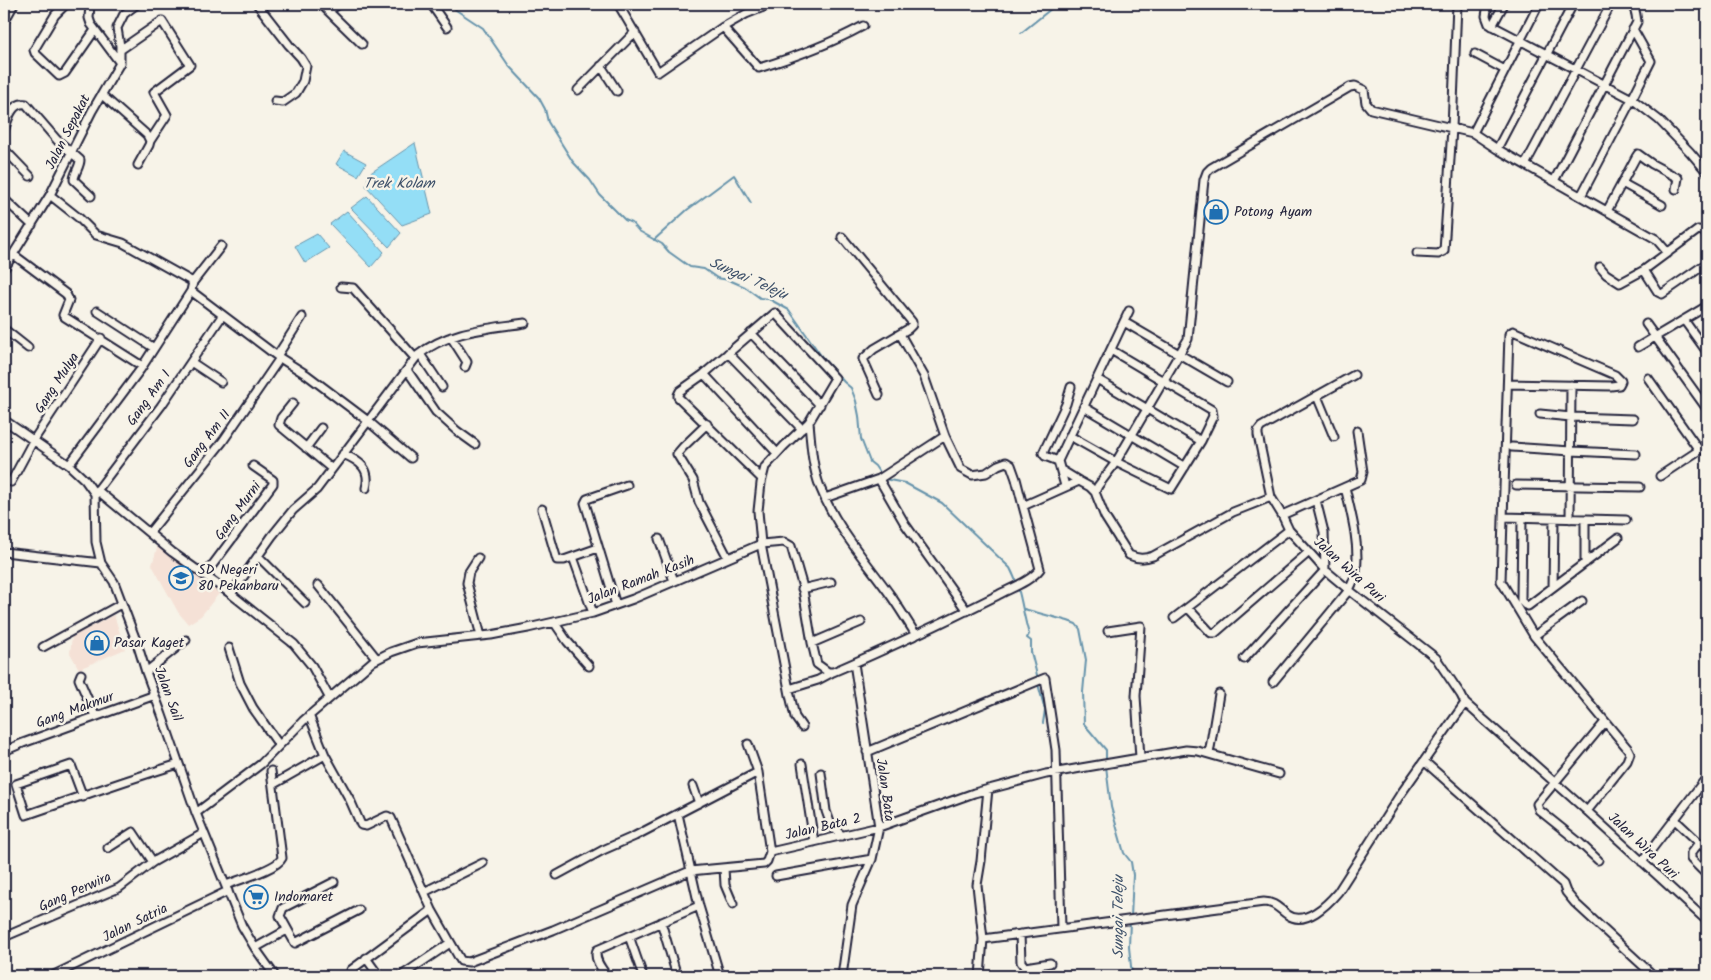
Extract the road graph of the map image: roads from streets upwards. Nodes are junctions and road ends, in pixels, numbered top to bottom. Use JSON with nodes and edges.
{"nodes":[{"id":1,"x":14,"y":4,"type":"edge"},
{"id":2,"x":66,"y":4,"type":"edge"},
{"id":3,"x":90,"y":4,"type":"edge"},
{"id":4,"x":137,"y":4,"type":"edge"},
{"id":5,"x":257,"y":4,"type":"edge"},
{"id":6,"x":321,"y":4,"type":"edge"},
{"id":7,"x":340,"y":4,"type":"edge"},
{"id":8,"x":431,"y":4,"type":"edge"},
{"id":9,"x":618,"y":4,"type":"edge"},
{"id":10,"x":767,"y":4,"type":"edge"},
{"id":11,"x":1457,"y":4,"type":"edge"},
{"id":12,"x":1488,"y":4,"type":"edge"},
{"id":13,"x":1504,"y":4,"type":"edge"},
{"id":14,"x":1539,"y":4,"type":"edge"},
{"id":15,"x":1573,"y":4,"type":"edge"},
{"id":16,"x":1611,"y":4,"type":"edge"},
{"id":17,"x":1630,"y":4,"type":"edge"},
{"id":18,"x":328,"y":11,"type":"junction"},
{"id":19,"x":4,"y":22,"type":"edge"},
{"id":20,"x":863,"y":26,"type":"dead end"},
{"id":21,"x":1492,"y":26,"type":"junction"},
{"id":22,"x":447,"y":27,"type":"dead end"},
{"id":23,"x":723,"y":27,"type":"junction"},
{"id":24,"x":1633,"y":29,"type":"junction"},
{"id":25,"x":95,"y":30,"type":"junction"},
{"id":26,"x":635,"y":32,"type":"junction"},
{"id":27,"x":1520,"y":40,"type":"junction"},
{"id":28,"x":362,"y":44,"type":"dead end"},
{"id":29,"x":120,"y":50,"type":"junction"},
{"id":30,"x":1475,"y":54,"type":"dead end"},
{"id":31,"x":1547,"y":54,"type":"junction"},
{"id":32,"x":120,"y":63,"type":"junction"},
{"id":33,"x":601,"y":66,"type":"junction"},
{"id":34,"x":1505,"y":70,"type":"junction"},
{"id":35,"x":1576,"y":70,"type":"junction"},
{"id":36,"x":1605,"y":85,"type":"junction"},
{"id":37,"x":578,"y":90,"type":"dead end"},
{"id":38,"x":617,"y":91,"type":"dead end"},
{"id":39,"x":102,"y":95,"type":"junction"},
{"id":40,"x":1632,"y":100,"type":"junction"},
{"id":41,"x":275,"y":101,"type":"dead end"},
{"id":42,"x":1452,"y":128,"type":"junction"},
{"id":43,"x":4,"y":131,"type":"edge"},
{"id":44,"x":1473,"y":133,"type":"junction"},
{"id":45,"x":150,"y":141,"type":"junction"},
{"id":46,"x":4,"y":149,"type":"edge"},
{"id":47,"x":1497,"y":149,"type":"junction"},
{"id":48,"x":71,"y":154,"type":"junction"},
{"id":49,"x":138,"y":165,"type":"dead end"},
{"id":50,"x":1525,"y":165,"type":"junction"},
{"id":51,"x":1707,"y":172,"type":"edge"},
{"id":52,"x":30,"y":176,"type":"dead end"},
{"id":53,"x":1554,"y":181,"type":"junction"},
{"id":54,"x":1622,"y":183,"type":"junction"},
{"id":55,"x":1676,"y":189,"type":"dead end"},
{"id":56,"x":50,"y":195,"type":"junction"},
{"id":57,"x":91,"y":196,"type":"dead end"},
{"id":58,"x":1580,"y":196,"type":"junction"},
{"id":59,"x":4,"y":198,"type":"edge"},
{"id":60,"x":1662,"y":205,"type":"dead end"},
{"id":61,"x":1607,"y":211,"type":"junction"},
{"id":62,"x":32,"y":224,"type":"junction"},
{"id":63,"x":1707,"y":236,"type":"edge"},
{"id":64,"x":842,"y":237,"type":"dead end"},
{"id":65,"x":221,"y":246,"type":"dead end"},
{"id":66,"x":1668,"y":253,"type":"junction"},
{"id":67,"x":1417,"y":254,"type":"dead end"},
{"id":68,"x":14,"y":255,"type":"junction"},
{"id":69,"x":1707,"y":263,"type":"edge"},
{"id":70,"x":1600,"y":267,"type":"dead end"},
{"id":71,"x":4,"y":269,"type":"edge"},
{"id":72,"x":1644,"y":270,"type":"junction"},
{"id":73,"x":192,"y":282,"type":"junction"},
{"id":74,"x":341,"y":287,"type":"dead end"},
{"id":75,"x":191,"y":292,"type":"junction"},
{"id":76,"x":1707,"y":306,"type":"edge"},
{"id":77,"x":97,"y":311,"type":"dead end"},
{"id":78,"x":1129,"y":311,"type":"dead end"},
{"id":79,"x":222,"y":316,"type":"junction"},
{"id":80,"x":302,"y":317,"type":"dead end"},
{"id":81,"x":1684,"y":320,"type":"junction"},
{"id":82,"x":1124,"y":322,"type":"junction"},
{"id":83,"x":525,"y":323,"type":"dead end"},
{"id":84,"x":1646,"y":324,"type":"dead end"},
{"id":85,"x":4,"y":329,"type":"edge"},
{"id":86,"x":752,"y":333,"type":"junction"},
{"id":87,"x":900,"y":334,"type":"junction"},
{"id":88,"x":451,"y":337,"type":"junction"},
{"id":89,"x":1655,"y":337,"type":"junction"},
{"id":90,"x":101,"y":338,"type":"junction"},
{"id":91,"x":1638,"y":347,"type":"dead end"},
{"id":92,"x":28,"y":348,"type":"dead end"},
{"id":93,"x":154,"y":348,"type":"junction"},
{"id":94,"x":1111,"y":350,"type":"junction"},
{"id":95,"x":1707,"y":352,"type":"edge"},
{"id":96,"x":728,"y":353,"type":"junction"},
{"id":97,"x":1179,"y":355,"type":"junction"},
{"id":98,"x":417,"y":356,"type":"junction"},
{"id":99,"x":278,"y":357,"type":"junction"},
{"id":100,"x":191,"y":362,"type":"junction"},
{"id":101,"x":142,"y":366,"type":"junction"},
{"id":102,"x":465,"y":367,"type":"dead end"},
{"id":103,"x":406,"y":370,"type":"junction"},
{"id":104,"x":704,"y":374,"type":"junction"},
{"id":105,"x":1354,"y":375,"type":"dead end"},
{"id":106,"x":1648,"y":378,"type":"dead end"},
{"id":107,"x":1097,"y":379,"type":"junction"},
{"id":108,"x":1163,"y":381,"type":"junction"},
{"id":109,"x":221,"y":382,"type":"dead end"},
{"id":110,"x":1227,"y":382,"type":"dead end"},
{"id":111,"x":1508,"y":384,"type":"junction"},
{"id":112,"x":1571,"y":385,"type":"junction"},
{"id":113,"x":442,"y":387,"type":"dead end"},
{"id":114,"x":1071,"y":387,"type":"dead end"},
{"id":115,"x":879,"y":395,"type":"dead end"},
{"id":116,"x":1317,"y":396,"type":"junction"},
{"id":117,"x":293,"y":403,"type":"dead end"},
{"id":118,"x":820,"y":405,"type":"junction"},
{"id":119,"x":1084,"y":407,"type":"junction"},
{"id":120,"x":1707,"y":408,"type":"edge"},
{"id":121,"x":1147,"y":409,"type":"junction"},
{"id":122,"x":1540,"y":414,"type":"dead end"},
{"id":123,"x":1571,"y":418,"type":"junction"},
{"id":124,"x":1633,"y":419,"type":"dead end"},
{"id":125,"x":4,"y":420,"type":"edge"},
{"id":126,"x":368,"y":421,"type":"junction"},
{"id":127,"x":809,"y":422,"type":"junction"},
{"id":128,"x":707,"y":424,"type":"junction"},
{"id":129,"x":322,"y":428,"type":"dead end"},
{"id":130,"x":802,"y":429,"type":"junction"},
{"id":131,"x":1357,"y":431,"type":"dead end"},
{"id":132,"x":1132,"y":435,"type":"junction"},
{"id":133,"x":945,"y":436,"type":"junction"},
{"id":134,"x":1070,"y":436,"type":"junction"},
{"id":135,"x":1334,"y":438,"type":"dead end"},
{"id":136,"x":33,"y":441,"type":"junction"},
{"id":137,"x":1201,"y":441,"type":"junction"},
{"id":138,"x":475,"y":444,"type":"dead end"},
{"id":139,"x":1707,"y":445,"type":"edge"},
{"id":140,"x":1512,"y":447,"type":"dead end"},
{"id":141,"x":306,"y":448,"type":"junction"},
{"id":142,"x":1699,"y":450,"type":"junction"},
{"id":143,"x":1571,"y":452,"type":"junction"},
{"id":144,"x":778,"y":453,"type":"junction"},
{"id":145,"x":343,"y":454,"type":"junction"},
{"id":146,"x":1636,"y":454,"type":"dead end"},
{"id":147,"x":411,"y":458,"type":"dead end"},
{"id":148,"x":1058,"y":461,"type":"junction"},
{"id":149,"x":1116,"y":462,"type":"junction"},
{"id":150,"x":69,"y":465,"type":"junction"},
{"id":151,"x":253,"y":466,"type":"dead end"},
{"id":152,"x":1185,"y":466,"type":"junction"},
{"id":153,"x":332,"y":469,"type":"junction"},
{"id":154,"x":1061,"y":470,"type":"junction"},
{"id":155,"x":1660,"y":476,"type":"dead end"},
{"id":156,"x":882,"y":477,"type":"junction"},
{"id":157,"x":762,"y":479,"type":"junction"},
{"id":158,"x":1079,"y":481,"type":"junction"},
{"id":159,"x":11,"y":482,"type":"dead end"},
{"id":160,"x":1516,"y":484,"type":"dead end"},
{"id":161,"x":627,"y":485,"type":"dead end"},
{"id":162,"x":1065,"y":486,"type":"junction"},
{"id":163,"x":1571,"y":486,"type":"junction"},
{"id":164,"x":1346,"y":487,"type":"junction"},
{"id":165,"x":1640,"y":487,"type":"dead end"},
{"id":166,"x":366,"y":488,"type":"dead end"},
{"id":167,"x":96,"y":492,"type":"junction"},
{"id":168,"x":1095,"y":492,"type":"junction"},
{"id":169,"x":1270,"y":497,"type":"junction"},
{"id":170,"x":825,"y":498,"type":"junction"},
{"id":171,"x":1316,"y":500,"type":"junction"},
{"id":172,"x":1023,"y":506,"type":"junction"},
{"id":173,"x":542,"y":509,"type":"dead end"},
{"id":174,"x":1282,"y":515,"type":"junction"},
{"id":175,"x":1503,"y":517,"type":"junction"},
{"id":176,"x":1522,"y":518,"type":"junction"},
{"id":177,"x":1554,"y":519,"type":"junction"},
{"id":178,"x":1570,"y":519,"type":"junction"},
{"id":179,"x":1585,"y":520,"type":"junction"},
{"id":180,"x":1626,"y":520,"type":"dead end"},
{"id":181,"x":1289,"y":530,"type":"junction"},
{"id":182,"x":150,"y":532,"type":"junction"},
{"id":183,"x":1618,"y":538,"type":"dead end"},
{"id":184,"x":659,"y":539,"type":"dead end"},
{"id":185,"x":761,"y":544,"type":"junction"},
{"id":186,"x":598,"y":548,"type":"junction"},
{"id":187,"x":4,"y":552,"type":"edge"},
{"id":188,"x":1308,"y":552,"type":"junction"},
{"id":189,"x":258,"y":556,"type":"junction"},
{"id":190,"x":572,"y":557,"type":"junction"},
{"id":191,"x":478,"y":558,"type":"dead end"},
{"id":192,"x":728,"y":558,"type":"junction"},
{"id":193,"x":101,"y":563,"type":"junction"},
{"id":194,"x":1585,"y":563,"type":"junction"},
{"id":195,"x":1325,"y":570,"type":"junction"},
{"id":196,"x":205,"y":575,"type":"junction"},
{"id":197,"x":674,"y":581,"type":"junction"},
{"id":198,"x":831,"y":582,"type":"dead end"},
{"id":199,"x":318,"y":584,"type":"dead end"},
{"id":200,"x":1553,"y":587,"type":"junction"},
{"id":201,"x":802,"y":588,"type":"junction"},
{"id":202,"x":1349,"y":590,"type":"junction"},
{"id":203,"x":231,"y":594,"type":"junction"},
{"id":204,"x":1582,"y":601,"type":"dead end"},
{"id":205,"x":305,"y":603,"type":"dead end"},
{"id":206,"x":121,"y":604,"type":"junction"},
{"id":207,"x":616,"y":605,"type":"junction"},
{"id":208,"x":1188,"y":608,"type":"junction"},
{"id":209,"x":967,"y":610,"type":"junction"},
{"id":210,"x":593,"y":613,"type":"junction"},
{"id":211,"x":1174,"y":618,"type":"dead end"},
{"id":212,"x":554,"y":622,"type":"junction"},
{"id":213,"x":862,"y":622,"type":"dead end"},
{"id":214,"x":1108,"y":631,"type":"dead end"},
{"id":215,"x":916,"y":635,"type":"junction"},
{"id":216,"x":481,"y":636,"type":"junction"},
{"id":217,"x":1534,"y":636,"type":"junction"},
{"id":218,"x":186,"y":640,"type":"dead end"},
{"id":219,"x":812,"y":643,"type":"junction"},
{"id":220,"x":43,"y":647,"type":"dead end"},
{"id":221,"x":229,"y":648,"type":"dead end"},
{"id":222,"x":377,"y":659,"type":"junction"},
{"id":223,"x":1244,"y":659,"type":"dead end"},
{"id":224,"x":854,"y":663,"type":"junction"},
{"id":225,"x":589,"y":666,"type":"dead end"},
{"id":226,"x":146,"y":672,"type":"junction"},
{"id":227,"x":833,"y":672,"type":"junction"},
{"id":228,"x":81,"y":674,"type":"dead end"},
{"id":229,"x":1272,"y":682,"type":"dead end"},
{"id":230,"x":789,"y":689,"type":"junction"},
{"id":231,"x":1219,"y":694,"type":"dead end"},
{"id":232,"x":155,"y":695,"type":"junction"},
{"id":233,"x":329,"y":697,"type":"junction"},
{"id":234,"x":1465,"y":703,"type":"junction"},
{"id":235,"x":309,"y":715,"type":"junction"},
{"id":236,"x":95,"y":716,"type":"junction"},
{"id":237,"x":1605,"y":722,"type":"junction"},
{"id":238,"x":802,"y":727,"type":"dead end"},
{"id":239,"x":748,"y":744,"type":"dead end"},
{"id":240,"x":279,"y":745,"type":"junction"},
{"id":241,"x":4,"y":751,"type":"edge"},
{"id":242,"x":867,"y":752,"type":"junction"},
{"id":243,"x":1209,"y":754,"type":"junction"},
{"id":244,"x":325,"y":755,"type":"junction"},
{"id":245,"x":1140,"y":758,"type":"junction"},
{"id":246,"x":1425,"y":762,"type":"junction"},
{"id":247,"x":179,"y":764,"type":"junction"},
{"id":248,"x":802,"y":764,"type":"dead end"},
{"id":249,"x":271,"y":771,"type":"dead end"},
{"id":250,"x":758,"y":772,"type":"junction"},
{"id":251,"x":1056,"y":772,"type":"junction"},
{"id":252,"x":821,"y":773,"type":"dead end"},
{"id":253,"x":1279,"y":774,"type":"dead end"},
{"id":254,"x":1707,"y":777,"type":"edge"},
{"id":255,"x":1554,"y":782,"type":"junction"},
{"id":256,"x":274,"y":784,"type":"junction"},
{"id":257,"x":694,"y":786,"type":"dead end"},
{"id":258,"x":988,"y":789,"type":"junction"},
{"id":259,"x":83,"y":796,"type":"junction"},
{"id":260,"x":698,"y":803,"type":"junction"},
{"id":261,"x":1587,"y":811,"type":"junction"},
{"id":262,"x":196,"y":813,"type":"junction"},
{"id":263,"x":678,"y":814,"type":"junction"},
{"id":264,"x":1675,"y":820,"type":"junction"},
{"id":265,"x":879,"y":827,"type":"junction"},
{"id":266,"x":204,"y":832,"type":"junction"},
{"id":267,"x":842,"y":836,"type":"junction"},
{"id":268,"x":814,"y":842,"type":"junction"},
{"id":269,"x":1699,"y":842,"type":"junction"},
{"id":270,"x":108,"y":848,"type":"dead end"},
{"id":271,"x":1707,"y":850,"type":"edge"},
{"id":272,"x":770,"y":852,"type":"junction"},
{"id":273,"x":872,"y":859,"type":"junction"},
{"id":274,"x":1598,"y":860,"type":"dead end"},
{"id":275,"x":154,"y":862,"type":"junction"},
{"id":276,"x":1642,"y":862,"type":"junction"},
{"id":277,"x":482,"y":863,"type":"dead end"},
{"id":278,"x":724,"y":868,"type":"junction"},
{"id":279,"x":690,"y":871,"type":"junction"},
{"id":280,"x":557,"y":875,"type":"dead end"},
{"id":281,"x":1707,"y":875,"type":"edge"},
{"id":282,"x":776,"y":876,"type":"dead end"},
{"id":283,"x":334,"y":882,"type":"dead end"},
{"id":284,"x":227,"y":888,"type":"junction"},
{"id":285,"x":424,"y":892,"type":"junction"},
{"id":286,"x":733,"y":904,"type":"dead end"},
{"id":287,"x":699,"y":906,"type":"junction"},
{"id":288,"x":359,"y":910,"type":"dead end"},
{"id":289,"x":432,"y":910,"type":"junction"},
{"id":290,"x":1706,"y":916,"type":"edge"},
{"id":291,"x":661,"y":922,"type":"junction"},
{"id":292,"x":1061,"y":928,"type":"junction"},
{"id":293,"x":287,"y":930,"type":"junction"},
{"id":294,"x":1020,"y":934,"type":"junction"},
{"id":295,"x":629,"y":936,"type":"junction"},
{"id":296,"x":4,"y":937,"type":"edge"},
{"id":297,"x":982,"y":939,"type":"junction"},
{"id":298,"x":450,"y":943,"type":"junction"},
{"id":299,"x":255,"y":948,"type":"junction"},
{"id":300,"x":366,"y":958,"type":"junction"},
{"id":301,"x":1050,"y":963,"type":"dead end"},
{"id":302,"x":351,"y":970,"type":"dead end"},
{"id":303,"x":274,"y":974,"type":"edge"},
{"id":304,"x":52,"y":976,"type":"edge"},
{"id":305,"x":265,"y":976,"type":"edge"},
{"id":306,"x":378,"y":976,"type":"edge"},
{"id":307,"x":401,"y":976,"type":"edge"},
{"id":308,"x":607,"y":976,"type":"edge"},
{"id":309,"x":642,"y":976,"type":"edge"},
{"id":310,"x":678,"y":976,"type":"edge"},
{"id":311,"x":720,"y":976,"type":"edge"},
{"id":312,"x":842,"y":976,"type":"edge"},
{"id":313,"x":980,"y":976,"type":"edge"},
{"id":314,"x":1654,"y":976,"type":"edge"}],
"edges":[{"from":1,"to":19,"type":"street"},
{"from":2,"to":25,"type":"street"},
{"from":3,"to":25,"type":"street"},
{"from":4,"to":29,"type":"street","name":"Jalan Sepakat"},
{"from":5,"to":41,"type":"street"},
{"from":6,"to":18,"type":"street"},
{"from":7,"to":18,"type":"street"},
{"from":8,"to":22,"type":"street"},
{"from":9,"to":26,"type":"street"},
{"from":10,"to":23,"type":"street"},
{"from":11,"to":42,"type":"street"},
{"from":12,"to":21,"type":"street"},
{"from":13,"to":21,"type":"street"},
{"from":14,"to":27,"type":"street"},
{"from":15,"to":31,"type":"street"},
{"from":16,"to":35,"type":"street"},
{"from":17,"to":24,"type":"street"},
{"from":18,"to":28,"type":"street"},
{"from":20,"to":23,"type":"street"},
{"from":21,"to":27,"type":"street"},
{"from":23,"to":26,"type":"street"},
{"from":24,"to":36,"type":"street"},
{"from":24,"to":40,"type":"street"},
{"from":25,"to":32,"type":"street"},
{"from":26,"to":33,"type":"street"},
{"from":27,"to":31,"type":"street"},
{"from":27,"to":34,"type":"street"},
{"from":29,"to":32,"type":"street","name":"Jalan Sepakat"},
{"from":29,"to":45,"type":"street"},
{"from":30,"to":34,"type":"street"},
{"from":31,"to":35,"type":"street"},
{"from":31,"to":47,"type":"street"},
{"from":32,"to":39,"type":"street","name":"Jalan Sepakat"},
{"from":33,"to":37,"type":"street"},
{"from":33,"to":38,"type":"street"},
{"from":34,"to":44,"type":"street"},
{"from":35,"to":36,"type":"street"},
{"from":35,"to":50,"type":"street"},
{"from":36,"to":40,"type":"street"},
{"from":36,"to":53,"type":"street"},
{"from":39,"to":45,"type":"street"},
{"from":39,"to":48,"type":"street","name":"Jalan Sepakat"},
{"from":40,"to":51,"type":"street"},
{"from":40,"to":58,"type":"street"},
{"from":42,"to":44,"type":"street"},
{"from":42,"to":67,"type":"street"},
{"from":42,"to":97,"type":"street"},
{"from":43,"to":48,"type":"street"},
{"from":44,"to":47,"type":"street"},
{"from":45,"to":49,"type":"street"},
{"from":46,"to":52,"type":"street"},
{"from":47,"to":50,"type":"street"},
{"from":48,"to":56,"type":"street","name":"Jalan Sepakat"},
{"from":48,"to":57,"type":"street"},
{"from":50,"to":53,"type":"street"},
{"from":53,"to":58,"type":"street"},
{"from":54,"to":55,"type":"street"},
{"from":54,"to":60,"type":"street"},
{"from":54,"to":61,"type":"street"},
{"from":56,"to":62,"type":"street","name":"Jalan Sepakat"},
{"from":56,"to":73,"type":"street"},
{"from":58,"to":61,"type":"street"},
{"from":59,"to":62,"type":"street"},
{"from":61,"to":66,"type":"street"},
{"from":62,"to":68,"type":"street","name":"Jalan Sepakat"},
{"from":63,"to":66,"type":"street"},
{"from":64,"to":87,"type":"street"},
{"from":65,"to":73,"type":"street"},
{"from":66,"to":72,"type":"street"},
{"from":68,"to":71,"type":"street","name":"Jalan Sepakat"},
{"from":68,"to":90,"type":"street"},
{"from":69,"to":72,"type":"street"},
{"from":70,"to":72,"type":"street"},
{"from":73,"to":75,"type":"street"},
{"from":74,"to":98,"type":"street"},
{"from":75,"to":79,"type":"street"},
{"from":75,"to":93,"type":"street"},
{"from":76,"to":81,"type":"street"},
{"from":77,"to":93,"type":"street"},
{"from":78,"to":82,"type":"street"},
{"from":79,"to":99,"type":"street"},
{"from":79,"to":100,"type":"street","name":"Gang Am I"},
{"from":80,"to":99,"type":"street","name":"Gang Am II"},
{"from":81,"to":89,"type":"street"},
{"from":81,"to":95,"type":"street"},
{"from":82,"to":94,"type":"street"},
{"from":82,"to":97,"type":"street"},
{"from":83,"to":88,"type":"street"},
{"from":84,"to":89,"type":"street"},
{"from":85,"to":92,"type":"street"},
{"from":86,"to":96,"type":"street"},
{"from":86,"to":118,"type":"street"},
{"from":86,"to":118,"type":"street"},
{"from":87,"to":115,"type":"street"},
{"from":87,"to":133,"type":"street"},
{"from":88,"to":98,"type":"street"},
{"from":88,"to":102,"type":"street"},
{"from":89,"to":91,"type":"street"},
{"from":89,"to":120,"type":"street"},
{"from":90,"to":101,"type":"street"},
{"from":90,"to":136,"type":"street","name":"Gang Mulya"},
{"from":93,"to":101,"type":"street"},
{"from":94,"to":107,"type":"street"},
{"from":94,"to":108,"type":"street"},
{"from":96,"to":104,"type":"street"},
{"from":96,"to":130,"type":"street"},
{"from":97,"to":108,"type":"street"},
{"from":97,"to":110,"type":"street"},
{"from":98,"to":103,"type":"street"},
{"from":98,"to":113,"type":"street"},
{"from":99,"to":126,"type":"street"},
{"from":99,"to":182,"type":"street","name":"Gang Am II"},
{"from":100,"to":109,"type":"street"},
{"from":100,"to":167,"type":"street","name":"Gang Am I"},
{"from":101,"to":150,"type":"street"},
{"from":103,"to":126,"type":"street"},
{"from":103,"to":138,"type":"street"},
{"from":104,"to":128,"type":"street"},
{"from":104,"to":144,"type":"street"},
{"from":105,"to":116,"type":"street"},
{"from":106,"to":142,"type":"street"},
{"from":107,"to":119,"type":"street"},
{"from":107,"to":121,"type":"street"},
{"from":108,"to":121,"type":"street"},
{"from":108,"to":137,"type":"street"},
{"from":111,"to":112,"type":"street"},
{"from":111,"to":112,"type":"street"},
{"from":111,"to":175,"type":"street"},
{"from":112,"to":123,"type":"street"},
{"from":114,"to":148,"type":"street"},
{"from":116,"to":135,"type":"street"},
{"from":116,"to":169,"type":"street"},
{"from":117,"to":141,"type":"street"},
{"from":118,"to":127,"type":"street"},
{"from":119,"to":132,"type":"street"},
{"from":119,"to":134,"type":"street"},
{"from":121,"to":132,"type":"street"},
{"from":121,"to":137,"type":"street"},
{"from":122,"to":123,"type":"street"},
{"from":123,"to":124,"type":"street"},
{"from":123,"to":143,"type":"street"},
{"from":125,"to":136,"type":"street"},
{"from":126,"to":145,"type":"street"},
{"from":126,"to":147,"type":"street"},
{"from":127,"to":130,"type":"street"},
{"from":127,"to":170,"type":"street"},
{"from":128,"to":157,"type":"street"},
{"from":128,"to":192,"type":"street"},
{"from":129,"to":141,"type":"street"},
{"from":130,"to":144,"type":"street"},
{"from":131,"to":164,"type":"street"},
{"from":132,"to":149,"type":"street"},
{"from":132,"to":152,"type":"street"},
{"from":133,"to":156,"type":"street"},
{"from":133,"to":172,"type":"street"},
{"from":134,"to":148,"type":"street"},
{"from":134,"to":149,"type":"street"},
{"from":136,"to":150,"type":"street"},
{"from":136,"to":159,"type":"street","name":"Gang Mulya"},
{"from":137,"to":152,"type":"street"},
{"from":139,"to":142,"type":"street"},
{"from":140,"to":143,"type":"street"},
{"from":141,"to":153,"type":"street"},
{"from":142,"to":155,"type":"street"},
{"from":143,"to":146,"type":"street"},
{"from":143,"to":163,"type":"street"},
{"from":144,"to":157,"type":"street"},
{"from":145,"to":153,"type":"street"},
{"from":145,"to":166,"type":"street"},
{"from":148,"to":154,"type":"street"},
{"from":149,"to":152,"type":"street"},
{"from":149,"to":168,"type":"street"},
{"from":150,"to":167,"type":"street"},
{"from":151,"to":196,"type":"street","name":"Gang Murni"},
{"from":153,"to":189,"type":"street"},
{"from":154,"to":158,"type":"street"},
{"from":154,"to":162,"type":"street"},
{"from":156,"to":170,"type":"street"},
{"from":156,"to":209,"type":"street"},
{"from":157,"to":185,"type":"street"},
{"from":158,"to":162,"type":"street"},
{"from":158,"to":168,"type":"street"},
{"from":160,"to":163,"type":"street"},
{"from":161,"to":186,"type":"street"},
{"from":162,"to":172,"type":"street"},
{"from":163,"to":165,"type":"street"},
{"from":163,"to":178,"type":"street"},
{"from":164,"to":171,"type":"street"},
{"from":164,"to":202,"type":"street"},
{"from":167,"to":182,"type":"street"},
{"from":167,"to":193,"type":"street","name":"Jalan Sail"},
{"from":168,"to":169,"type":"street"},
{"from":169,"to":174,"type":"street","name":"Jalan Wira Puri"},
{"from":170,"to":215,"type":"street"},
{"from":171,"to":174,"type":"street"},
{"from":171,"to":195,"type":"street"},
{"from":172,"to":209,"type":"street"},
{"from":173,"to":190,"type":"street"},
{"from":174,"to":181,"type":"street","name":"Jalan Wira Puri"},
{"from":175,"to":176,"type":"street"},
{"from":175,"to":217,"type":"street"},
{"from":176,"to":177,"type":"street"},
{"from":176,"to":200,"type":"street"},
{"from":177,"to":178,"type":"street"},
{"from":177,"to":200,"type":"street"},
{"from":178,"to":179,"type":"street"},
{"from":179,"to":180,"type":"street"},
{"from":179,"to":194,"type":"street"},
{"from":181,"to":188,"type":"street","name":"Jalan Wira Puri"},
{"from":181,"to":208,"type":"street"},
{"from":182,"to":196,"type":"street"},
{"from":183,"to":194,"type":"street"},
{"from":184,"to":197,"type":"street"},
{"from":185,"to":192,"type":"street","name":"Jalan Ramah Kasih"},
{"from":185,"to":201,"type":"street","name":"Jalan Ramah Kasih"},
{"from":185,"to":230,"type":"street"},
{"from":186,"to":190,"type":"street"},
{"from":186,"to":207,"type":"street"},
{"from":187,"to":193,"type":"street"},
{"from":188,"to":195,"type":"street","name":"Jalan Wira Puri"},
{"from":188,"to":208,"type":"street"},
{"from":189,"to":203,"type":"street"},
{"from":189,"to":205,"type":"street"},
{"from":190,"to":210,"type":"street"},
{"from":191,"to":216,"type":"street"},
{"from":192,"to":197,"type":"street","name":"Jalan Ramah Kasih"},
{"from":193,"to":206,"type":"street","name":"Jalan Sail"},
{"from":194,"to":200,"type":"street"},
{"from":195,"to":202,"type":"street","name":"Jalan Wira Puri"},
{"from":195,"to":223,"type":"street"},
{"from":196,"to":203,"type":"street"},
{"from":197,"to":207,"type":"street","name":"Jalan Ramah Kasih"},
{"from":198,"to":201,"type":"street"},
{"from":199,"to":222,"type":"street"},
{"from":201,"to":219,"type":"street","name":"Jalan Ramah Kasih"},
{"from":202,"to":229,"type":"street"},
{"from":202,"to":234,"type":"street","name":"Jalan Wira Puri"},
{"from":203,"to":233,"type":"street"},
{"from":204,"to":217,"type":"street"},
{"from":206,"to":220,"type":"street"},
{"from":206,"to":226,"type":"street","name":"Jalan Sail"},
{"from":207,"to":210,"type":"street","name":"Jalan Ramah Kasih"},
{"from":208,"to":211,"type":"street"},
{"from":209,"to":215,"type":"street"},
{"from":210,"to":212,"type":"street","name":"Jalan Ramah Kasih"},
{"from":212,"to":216,"type":"street","name":"Jalan Ramah Kasih"},
{"from":212,"to":225,"type":"street"},
{"from":213,"to":219,"type":"street"},
{"from":214,"to":245,"type":"street"},
{"from":215,"to":224,"type":"street"},
{"from":216,"to":222,"type":"street","name":"Jalan Ramah Kasih"},
{"from":217,"to":237,"type":"street"},
{"from":218,"to":226,"type":"street"},
{"from":219,"to":227,"type":"street","name":"Jalan Ramah Kasih"},
{"from":221,"to":240,"type":"street"},
{"from":222,"to":233,"type":"street","name":"Jalan Ramah Kasih"},
{"from":224,"to":227,"type":"street"},
{"from":224,"to":242,"type":"street","name":"Jalan Bata"},
{"from":226,"to":232,"type":"street","name":"Jalan Sail"},
{"from":227,"to":230,"type":"street"},
{"from":228,"to":236,"type":"street"},
{"from":230,"to":238,"type":"street"},
{"from":231,"to":243,"type":"street"},
{"from":232,"to":236,"type":"street","name":"Gang Makmur"},
{"from":232,"to":247,"type":"street","name":"Jalan Sail"},
{"from":233,"to":235,"type":"street","name":"Jalan Ramah Kasih"},
{"from":234,"to":246,"type":"street"},
{"from":234,"to":255,"type":"street","name":"Jalan Wira Puri"},
{"from":235,"to":240,"type":"street","name":"Jalan Ramah Kasih"},
{"from":235,"to":244,"type":"street"},
{"from":236,"to":241,"type":"street","name":"Gang Makmur"},
{"from":237,"to":255,"type":"street"},
{"from":237,"to":261,"type":"street"},
{"from":239,"to":250,"type":"street"},
{"from":240,"to":262,"type":"street","name":"Jalan Ramah Kasih"},
{"from":242,"to":251,"type":"street"},
{"from":242,"to":265,"type":"street","name":"Jalan Bata"},
{"from":243,"to":245,"type":"street","name":"Jalan Bata 2"},
{"from":243,"to":253,"type":"street","name":"Jalan Bata 2"},
{"from":244,"to":256,"type":"street"},
{"from":244,"to":285,"type":"street"},
{"from":245,"to":251,"type":"street","name":"Jalan Bata 2"},
{"from":246,"to":292,"type":"street"},
{"from":246,"to":314,"type":"street"},
{"from":247,"to":259,"type":"street"},
{"from":247,"to":262,"type":"street","name":"Jalan Sail"},
{"from":248,"to":268,"type":"street"},
{"from":249,"to":256,"type":"street"},
{"from":250,"to":260,"type":"street"},
{"from":250,"to":272,"type":"street"},
{"from":251,"to":258,"type":"street","name":"Jalan Bata 2"},
{"from":251,"to":292,"type":"street"},
{"from":252,"to":267,"type":"street"},
{"from":254,"to":264,"type":"street"},
{"from":255,"to":261,"type":"street","name":"Jalan Wira Puri"},
{"from":255,"to":274,"type":"street"},
{"from":256,"to":284,"type":"street","name":"Jalan Satria"},
{"from":257,"to":260,"type":"street"},
{"from":258,"to":265,"type":"street","name":"Jalan Bata 2"},
{"from":258,"to":297,"type":"street"},
{"from":259,"to":259,"type":"street"},
{"from":260,"to":263,"type":"street"},
{"from":261,"to":276,"type":"street","name":"Jalan Wira Puri"},
{"from":262,"to":266,"type":"street","name":"Jalan Sail"},
{"from":263,"to":279,"type":"street"},
{"from":263,"to":280,"type":"street"},
{"from":264,"to":269,"type":"street"},
{"from":264,"to":276,"type":"street"},
{"from":265,"to":267,"type":"street","name":"Jalan Bata 2"},
{"from":265,"to":273,"type":"street","name":"Jalan Bata"},
{"from":266,"to":275,"type":"street","name":"Gang Perwira"},
{"from":266,"to":284,"type":"street","name":"Jalan Sail"},
{"from":267,"to":268,"type":"street","name":"Jalan Bata 2"},
{"from":268,"to":272,"type":"street","name":"Jalan Bata 2"},
{"from":269,"to":271,"type":"street"},
{"from":269,"to":281,"type":"street"},
{"from":270,"to":275,"type":"street"},
{"from":272,"to":278,"type":"street","name":"Jalan Bata 2"},
{"from":273,"to":282,"type":"street"},
{"from":273,"to":312,"type":"street","name":"Jalan Bata"},
{"from":275,"to":296,"type":"street","name":"Gang Perwira"},
{"from":276,"to":290,"type":"street","name":"Jalan Wira Puri"},
{"from":277,"to":285,"type":"street"},
{"from":278,"to":279,"type":"street","name":"Jalan Bata 2"},
{"from":278,"to":286,"type":"street"},
{"from":279,"to":287,"type":"street"},
{"from":279,"to":298,"type":"street","name":"Jalan Bata 2"},
{"from":283,"to":293,"type":"street"},
{"from":284,"to":299,"type":"street","name":"Jalan Sail"},
{"from":284,"to":304,"type":"street","name":"Jalan Satria"},
{"from":285,"to":289,"type":"street"},
{"from":287,"to":291,"type":"street"},
{"from":287,"to":311,"type":"street"},
{"from":288,"to":293,"type":"street"},
{"from":289,"to":298,"type":"street"},
{"from":289,"to":300,"type":"street"},
{"from":291,"to":295,"type":"street"},
{"from":291,"to":310,"type":"street"},
{"from":292,"to":294,"type":"street"},
{"from":293,"to":299,"type":"street"},
{"from":294,"to":297,"type":"street"},
{"from":294,"to":301,"type":"street"},
{"from":295,"to":308,"type":"street"},
{"from":295,"to":309,"type":"street"},
{"from":297,"to":313,"type":"street"},
{"from":298,"to":307,"type":"street"},
{"from":299,"to":303,"type":"street","name":"Jalan Sail"},
{"from":300,"to":302,"type":"street"},
{"from":300,"to":306,"type":"street"},
{"from":303,"to":305,"type":"street"}]}
